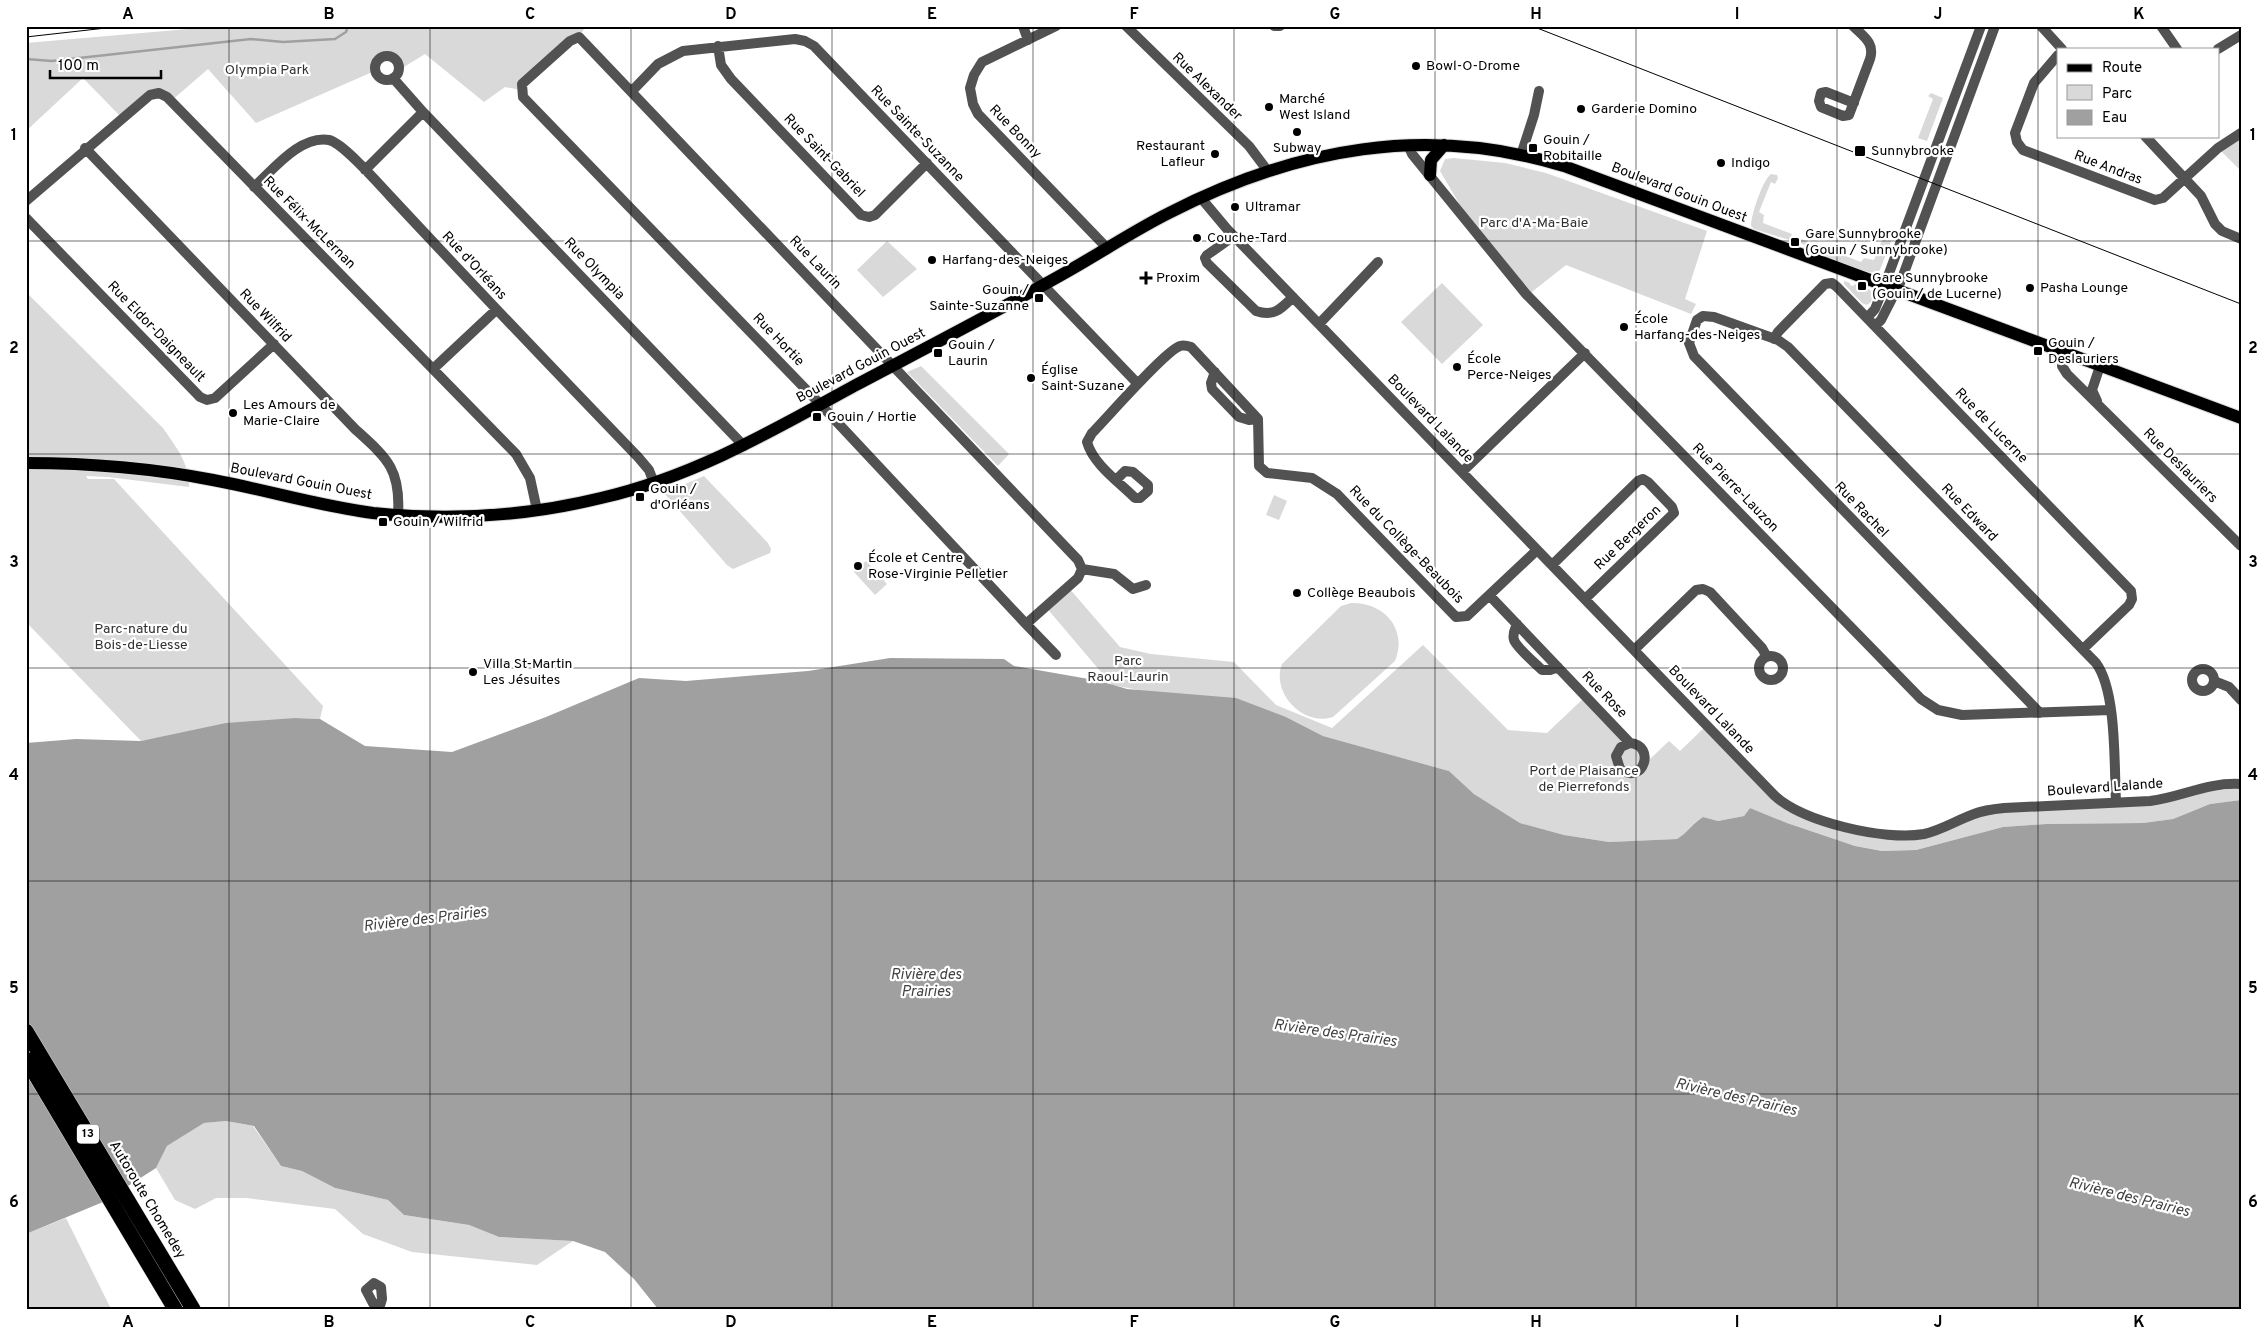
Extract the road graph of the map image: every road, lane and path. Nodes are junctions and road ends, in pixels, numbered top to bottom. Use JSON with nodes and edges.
{"nodes":[{"id":1,"x":1022,"y":26,"type":"edge"},
{"id":2,"x":1056,"y":26,"type":"edge"},
{"id":3,"x":1126,"y":26,"type":"edge"},
{"id":4,"x":1274,"y":26,"type":"edge"},
{"id":5,"x":1280,"y":26,"type":"edge"},
{"id":6,"x":1853,"y":26,"type":"edge"},
{"id":7,"x":1981,"y":26,"type":"edge"},
{"id":8,"x":1995,"y":26,"type":"edge"},
{"id":9,"x":2041,"y":26,"type":"edge"},
{"id":10,"x":2161,"y":26,"type":"edge"},
{"id":11,"x":2241,"y":35,"type":"edge"},
{"id":12,"x":1028,"y":40,"type":"junction"},
{"id":13,"x":718,"y":46,"type":"junction"},
{"id":14,"x":2061,"y":48,"type":"edge"},
{"id":15,"x":2176,"y":48,"type":"edge"},
{"id":16,"x":2220,"y":48,"type":"edge"},
{"id":17,"x":2057,"y":56,"type":"edge"},
{"id":18,"x":393,"y":78,"type":"dead end"},
{"id":19,"x":521,"y":90,"type":"joint"},
{"id":20,"x":632,"y":91,"type":"junction"},
{"id":21,"x":1539,"y":91,"type":"dead end"},
{"id":22,"x":1854,"y":103,"type":"dead end"},
{"id":23,"x":423,"y":112,"type":"junction"},
{"id":24,"x":2241,"y":133,"type":"edge"},
{"id":25,"x":2147,"y":138,"type":"edge"},
{"id":26,"x":1408,"y":145,"type":"junction"},
{"id":27,"x":1444,"y":145,"type":"junction"},
{"id":28,"x":85,"y":148,"type":"junction"},
{"id":29,"x":1521,"y":155,"type":"junction"},
{"id":30,"x":926,"y":163,"type":"junction"},
{"id":31,"x":366,"y":170,"type":"junction"},
{"id":32,"x":1267,"y":170,"type":"junction"},
{"id":33,"x":1430,"y":175,"type":"junction"},
{"id":34,"x":2184,"y":178,"type":"junction"},
{"id":35,"x":254,"y":187,"type":"junction"},
{"id":36,"x":1201,"y":198,"type":"junction"},
{"id":37,"x":26,"y":201,"type":"edge"},
{"id":38,"x":26,"y":218,"type":"edge"},
{"id":39,"x":1234,"y":236,"type":"junction"},
{"id":40,"x":2241,"y":239,"type":"edge"},
{"id":41,"x":1107,"y":248,"type":"junction"},
{"id":42,"x":1378,"y":262,"type":"dead end"},
{"id":43,"x":1044,"y":285,"type":"junction"},
{"id":44,"x":1890,"y":287,"type":"junction"},
{"id":45,"x":1293,"y":297,"type":"junction"},
{"id":46,"x":496,"y":310,"type":"junction"},
{"id":47,"x":1701,"y":317,"type":"joint"},
{"id":48,"x":1871,"y":322,"type":"junction"},
{"id":49,"x":1319,"y":324,"type":"junction"},
{"id":50,"x":1774,"y":338,"type":"junction"},
{"id":51,"x":274,"y":344,"type":"junction"},
{"id":52,"x":1585,"y":353,"type":"junction"},
{"id":53,"x":2065,"y":353,"type":"junction"},
{"id":54,"x":893,"y":366,"type":"junction"},
{"id":55,"x":2100,"y":366,"type":"junction"},
{"id":56,"x":433,"y":369,"type":"junction"},
{"id":57,"x":1138,"y":384,"type":"junction"},
{"id":58,"x":821,"y":405,"type":"junction"},
{"id":59,"x":2100,"y":405,"type":"junction"},
{"id":60,"x":2241,"y":418,"type":"edge"},
{"id":61,"x":744,"y":446,"type":"junction"},
{"id":62,"x":26,"y":463,"type":"edge"},
{"id":63,"x":1462,"y":472,"type":"junction"},
{"id":64,"x":1116,"y":480,"type":"dead end"},
{"id":65,"x":654,"y":483,"type":"junction"},
{"id":66,"x":537,"y":510,"type":"junction"},
{"id":67,"x":398,"y":515,"type":"junction"},
{"id":68,"x":2241,"y":546,"type":"edge"},
{"id":69,"x":1537,"y":550,"type":"junction"},
{"id":70,"x":1552,"y":565,"type":"junction"},
{"id":71,"x":1082,"y":569,"type":"junction"},
{"id":72,"x":1146,"y":584,"type":"dead end"},
{"id":73,"x":1489,"y":595,"type":"junction"},
{"id":74,"x":1585,"y":599,"type":"junction"},
{"id":75,"x":1026,"y":624,"type":"junction"},
{"id":76,"x":1517,"y":624,"type":"junction"},
{"id":77,"x":2083,"y":649,"type":"junction"},
{"id":78,"x":1634,"y":650,"type":"junction"},
{"id":79,"x":1056,"y":655,"type":"dead end"},
{"id":80,"x":1767,"y":657,"type":"dead end"},
{"id":81,"x":1558,"y":667,"type":"junction"},
{"id":82,"x":2214,"y":681,"type":"dead end"},
{"id":83,"x":2241,"y":700,"type":"edge"},
{"id":84,"x":2110,"y":710,"type":"junction"},
{"id":85,"x":2040,"y":713,"type":"junction"},
{"id":86,"x":1630,"y":743,"type":"dead end"},
{"id":87,"x":2241,"y":784,"type":"edge"},
{"id":88,"x":2116,"y":802,"type":"junction"},
{"id":89,"x":26,"y":1031,"type":"edge"},
{"id":90,"x":26,"y":1059,"type":"edge"},
{"id":91,"x":143,"y":1240,"type":"junction"},
{"id":92,"x":175,"y":1309,"type":"edge"},
{"id":93,"x":193,"y":1309,"type":"edge"}],
"edges":[{"from":1,"to":12,"type":"street"},
{"from":2,"to":12,"type":"street","name":"Rue Bonny"},
{"from":3,"to":32,"type":"street","name":"Rue Alexander"},
{"from":4,"to":5,"type":"street"},
{"from":6,"to":22,"type":"street"},
{"from":7,"to":44,"type":"street"},
{"from":8,"to":44,"type":"street"},
{"from":9,"to":14,"type":"street"},
{"from":10,"to":15,"type":"street"},
{"from":11,"to":16,"type":"street"},
{"from":12,"to":41,"type":"street","name":"Rue Bonny"},
{"from":13,"to":20,"type":"street","name":"Rue Sainte-Suzanne"},
{"from":13,"to":30,"type":"street","name":"Rue Sainte-Suzanne"},
{"from":13,"to":30,"type":"street","name":"Rue Saint-Gabriel"},
{"from":17,"to":34,"type":"street","name":"Rue Andras"},
{"from":18,"to":23,"type":"street","name":"Rue Olympia"},
{"from":19,"to":20,"type":"street","name":"Rue Laurin"},
{"from":19,"to":58,"type":"street","name":"Rue Hortie"},
{"from":20,"to":54,"type":"street","name":"Rue Laurin"},
{"from":21,"to":29,"type":"street"},
{"from":23,"to":31,"type":"street"},
{"from":23,"to":61,"type":"street","name":"Rue Olympia"},
{"from":24,"to":34,"type":"street","name":"Rue Andras"},
{"from":25,"to":34,"type":"street"},
{"from":26,"to":27,"type":"main road","name":"Boulevard Gouin Ouest"},
{"from":26,"to":32,"type":"main road","name":"Boulevard Gouin Ouest"},
{"from":26,"to":33,"type":"street","name":"Rue Pierre-Lauzon"},
{"from":27,"to":29,"type":"main road","name":"Boulevard Gouin Ouest"},
{"from":27,"to":33,"type":"main road"},
{"from":28,"to":35,"type":"street","name":"Rue Félix-McLernan"},
{"from":28,"to":37,"type":"street","name":"Rue Félix-McLernan"},
{"from":28,"to":51,"type":"street","name":"Rue Wilfrid"},
{"from":29,"to":44,"type":"main road","name":"Boulevard Gouin Ouest"},
{"from":30,"to":43,"type":"street","name":"Rue Sainte-Suzanne"},
{"from":31,"to":35,"type":"street","name":"Rue d'Orléans"},
{"from":31,"to":46,"type":"street","name":"Rue d'Orléans"},
{"from":32,"to":36,"type":"main road","name":"Boulevard Gouin Ouest"},
{"from":33,"to":52,"type":"street","name":"Rue Pierre-Lauzon"},
{"from":34,"to":40,"type":"street"},
{"from":35,"to":56,"type":"street","name":"Rue Félix-McLernan"},
{"from":36,"to":39,"type":"street","name":"Boulevard Lalande"},
{"from":36,"to":41,"type":"main road","name":"Boulevard Gouin Ouest"},
{"from":38,"to":51,"type":"street","name":"Rue Eldor-Daigneault"},
{"from":39,"to":45,"type":"street","name":"Boulevard Lalande"},
{"from":39,"to":45,"type":"street"},
{"from":41,"to":43,"type":"main road","name":"Boulevard Gouin Ouest"},
{"from":42,"to":49,"type":"street"},
{"from":43,"to":54,"type":"main road","name":"Boulevard Gouin Ouest"},
{"from":43,"to":57,"type":"street","name":"Rue Sainte-Suzanne"},
{"from":44,"to":48,"type":"street"},
{"from":44,"to":53,"type":"main road","name":"Boulevard Gouin Ouest"},
{"from":45,"to":49,"type":"street","name":"Boulevard Lalande"},
{"from":46,"to":56,"type":"street"},
{"from":46,"to":65,"type":"street","name":"Rue d'Orléans"},
{"from":47,"to":50,"type":"street","name":"Rue Edward"},
{"from":47,"to":85,"type":"street","name":"Rue Rachel"},
{"from":48,"to":50,"type":"street","name":"Rue de Lucerne"},
{"from":48,"to":77,"type":"street","name":"Rue de Lucerne"},
{"from":49,"to":63,"type":"street","name":"Boulevard Lalande"},
{"from":50,"to":77,"type":"street","name":"Rue Edward"},
{"from":51,"to":67,"type":"street","name":"Rue Wilfrid"},
{"from":52,"to":63,"type":"street"},
{"from":52,"to":85,"type":"street","name":"Rue Pierre-Lauzon"},
{"from":53,"to":55,"type":"main road","name":"Boulevard Gouin Ouest"},
{"from":53,"to":59,"type":"street","name":"Rue Deslauriers"},
{"from":54,"to":58,"type":"main road","name":"Boulevard Gouin Ouest"},
{"from":54,"to":71,"type":"street","name":"Rue Laurin"},
{"from":55,"to":59,"type":"street"},
{"from":55,"to":60,"type":"main road","name":"Boulevard Gouin Ouest"},
{"from":56,"to":66,"type":"street","name":"Rue Félix-McLernan"},
{"from":57,"to":64,"type":"street","name":"Rue du Collège-Beaubois"},
{"from":57,"to":73,"type":"street","name":"Rue du Collège-Beaubois"},
{"from":58,"to":61,"type":"main road","name":"Boulevard Gouin Ouest"},
{"from":58,"to":75,"type":"street","name":"Rue Hortie"},
{"from":59,"to":68,"type":"street","name":"Rue Deslauriers"},
{"from":61,"to":65,"type":"main road","name":"Boulevard Gouin Ouest"},
{"from":62,"to":67,"type":"main road","name":"Boulevard Gouin Ouest"},
{"from":63,"to":69,"type":"street","name":"Boulevard Lalande"},
{"from":65,"to":66,"type":"main road","name":"Boulevard Gouin Ouest"},
{"from":66,"to":67,"type":"main road","name":"Boulevard Gouin Ouest"},
{"from":69,"to":70,"type":"street","name":"Boulevard Lalande"},
{"from":69,"to":73,"type":"street"},
{"from":70,"to":74,"type":"street","name":"Boulevard Lalande"},
{"from":70,"to":74,"type":"street","name":"Rue Bergeron"},
{"from":71,"to":72,"type":"street"},
{"from":71,"to":75,"type":"street"},
{"from":73,"to":76,"type":"street","name":"Rue Rose"},
{"from":74,"to":78,"type":"street","name":"Boulevard Lalande"},
{"from":75,"to":79,"type":"street","name":"Rue Hortie"},
{"from":76,"to":81,"type":"street","name":"Rue Rose"},
{"from":76,"to":81,"type":"street"},
{"from":77,"to":84,"type":"street","name":"Rue Edward"},
{"from":78,"to":80,"type":"street"},
{"from":78,"to":88,"type":"street","name":"Boulevard Lalande"},
{"from":81,"to":86,"type":"street","name":"Rue Rose"},
{"from":82,"to":83,"type":"street"},
{"from":84,"to":85,"type":"street","name":"Rue Pierre-Lauzon"},
{"from":84,"to":88,"type":"street","name":"Rue Edward"},
{"from":87,"to":88,"type":"street","name":"Boulevard Lalande"},
{"from":89,"to":91,"type":"highway","name":"Autoroute Chomedey","number":"13"},
{"from":90,"to":91,"type":"highway","name":"Autoroute Chomedey","number":"13"},
{"from":91,"to":92,"type":"highway","name":"Autoroute Chomedey","number":"13"},
{"from":91,"to":93,"type":"highway","name":"Autoroute Chomedey","number":"13"}]}
